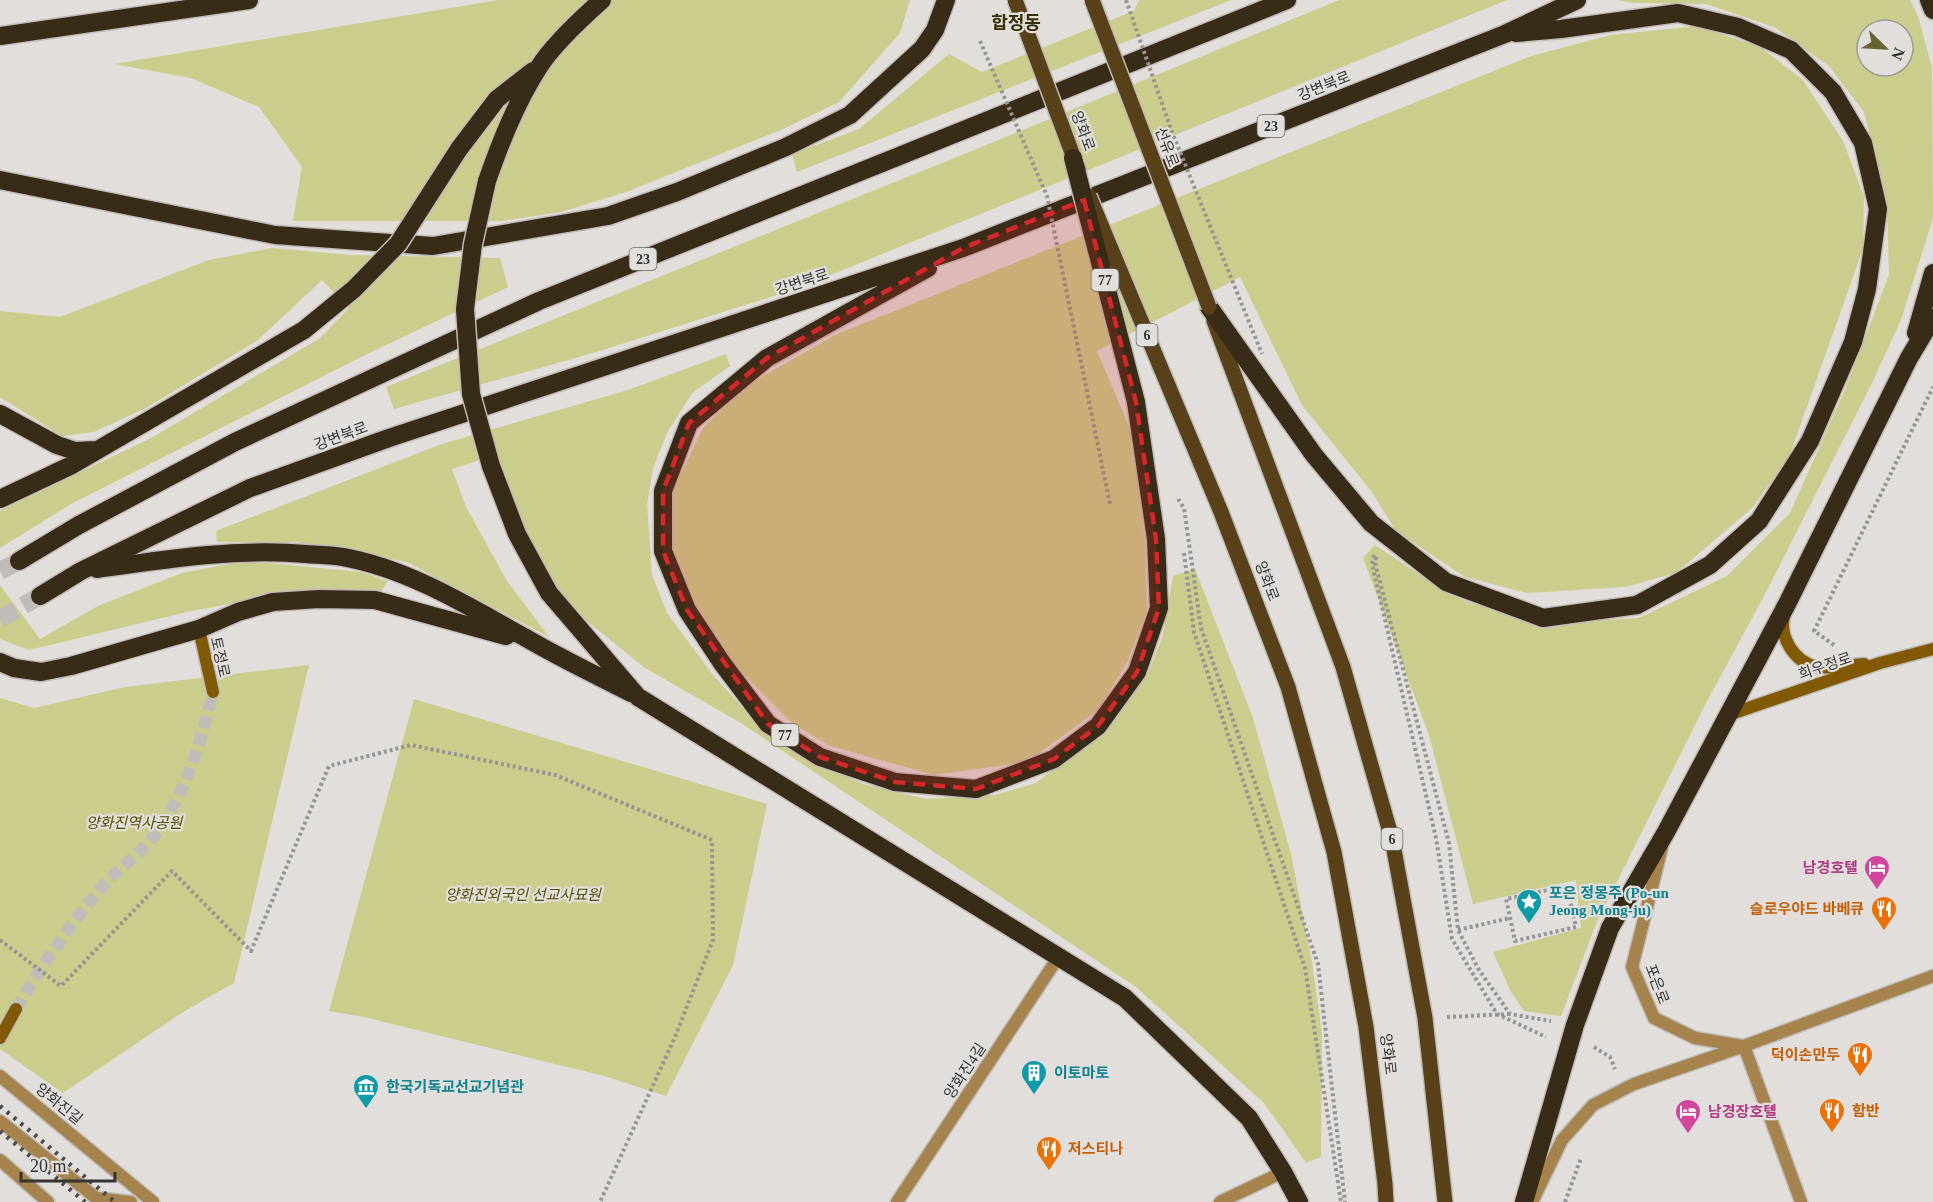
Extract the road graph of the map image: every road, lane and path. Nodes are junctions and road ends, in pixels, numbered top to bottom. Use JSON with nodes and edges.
{"nodes":[{"id":1,"x":249,"y":0,"type":"edge"},
{"id":2,"x":602,"y":0,"type":"edge"},
{"id":3,"x":946,"y":0,"type":"edge"},
{"id":4,"x":1015,"y":0,"type":"edge"},
{"id":5,"x":1092,"y":0,"type":"edge"},
{"id":6,"x":1126,"y":0,"type":"edge"},
{"id":7,"x":1287,"y":0,"type":"edge"},
{"id":8,"x":1577,"y":0,"type":"edge"},
{"id":9,"x":1929,"y":0,"type":"edge"},
{"id":10,"x":1933,"y":10,"type":"edge"},
{"id":11,"x":1505,"y":34,"type":"junction"},
{"id":12,"x":9,"y":35,"type":"edge"},
{"id":13,"x":980,"y":40,"type":"dead end"},
{"id":14,"x":539,"y":66,"type":"junction"},
{"id":15,"x":1073,"y":158,"type":"junction"},
{"id":16,"x":0,"y":180,"type":"edge"},
{"id":17,"x":963,"y":248,"type":"junction"},
{"id":18,"x":1933,"y":273,"type":"edge"},
{"id":19,"x":1209,"y":307,"type":"junction"},
{"id":20,"x":1933,"y":318,"type":"edge"},
{"id":21,"x":1262,"y":354,"type":"dead end"},
{"id":22,"x":1909,"y":358,"type":"junction"},
{"id":23,"x":1933,"y":387,"type":"edge"},
{"id":24,"x":0,"y":414,"type":"edge"},
{"id":25,"x":98,"y":450,"type":"junction"},
{"id":26,"x":0,"y":499,"type":"edge"},
{"id":27,"x":1110,"y":504,"type":"dead end"},
{"id":28,"x":19,"y":561,"type":"tunnel mouth"},
{"id":29,"x":81,"y":571,"type":"junction"},
{"id":30,"x":40,"y":596,"type":"tunnel mouth"},
{"id":31,"x":1787,"y":604,"type":"junction"},
{"id":32,"x":199,"y":629,"type":"junction"},
{"id":33,"x":538,"y":646,"type":"junction"},
{"id":34,"x":1933,"y":649,"type":"edge"},
{"id":35,"x":1842,"y":651,"type":"dead end"},
{"id":36,"x":0,"y":662,"type":"edge"},
{"id":37,"x":1880,"y":663,"type":"junction"},
{"id":38,"x":213,"y":692,"type":"tunnel mouth"},
{"id":39,"x":638,"y":698,"type":"junction"},
{"id":40,"x":1728,"y":715,"type":"junction"},
{"id":41,"x":1666,"y":832,"type":"junction"},
{"id":42,"x":1510,"y":918,"type":"junction"},
{"id":43,"x":1458,"y":930,"type":"junction"},
{"id":44,"x":0,"y":940,"type":"edge"},
{"id":45,"x":1059,"y":956,"type":"junction"},
{"id":46,"x":1933,"y":976,"type":"edge"},
{"id":47,"x":16,"y":1009,"type":"tunnel mouth"},
{"id":48,"x":1497,"y":1014,"type":"junction"},
{"id":49,"x":1510,"y":1014,"type":"junction"},
{"id":50,"x":1425,"y":1018,"type":"junction"},
{"id":51,"x":1574,"y":1030,"type":"junction"},
{"id":52,"x":0,"y":1038,"type":"edge"},
{"id":53,"x":1744,"y":1046,"type":"junction"},
{"id":54,"x":0,"y":1076,"type":"edge"},
{"id":55,"x":1622,"y":1090,"type":"junction"},
{"id":56,"x":0,"y":1121,"type":"edge"},
{"id":57,"x":1584,"y":1150,"type":"dead end"},
{"id":58,"x":0,"y":1160,"type":"edge"},
{"id":59,"x":1283,"y":1172,"type":"junction"},
{"id":60,"x":48,"y":1202,"type":"edge"},
{"id":61,"x":131,"y":1202,"type":"edge"},
{"id":62,"x":153,"y":1202,"type":"edge"},
{"id":63,"x":600,"y":1202,"type":"edge"},
{"id":64,"x":897,"y":1202,"type":"edge"},
{"id":65,"x":1220,"y":1202,"type":"edge"},
{"id":66,"x":1299,"y":1202,"type":"edge"},
{"id":67,"x":1343,"y":1202,"type":"edge"},
{"id":68,"x":1386,"y":1202,"type":"edge"},
{"id":69,"x":1446,"y":1202,"type":"edge"},
{"id":70,"x":1524,"y":1202,"type":"edge"},
{"id":71,"x":1532,"y":1202,"type":"edge"},
{"id":72,"x":1565,"y":1202,"type":"edge"},
{"id":73,"x":1801,"y":1202,"type":"edge"}],
"edges":[{"from":1,"to":12,"type":"highway"},
{"from":2,"to":14,"type":"highway"},
{"from":3,"to":16,"type":"highway"},
{"from":4,"to":15,"type":"main road","name":"양화로","number":"6","bridge":true},
{"from":5,"to":19,"type":"main road","name":"선유로","number":"6","bridge":true},
{"from":6,"to":21,"type":"path","bridge":true},
{"from":7,"to":28,"type":"highway","number":"23"},
{"from":8,"to":11,"type":"highway","name":"강변북로","number":"23"},
{"from":9,"to":10,"type":"highway"},
{"from":11,"to":17,"type":"highway","name":"강변북로","number":"23"},
{"from":11,"to":19,"type":"highway"},
{"from":13,"to":27,"type":"path","bridge":true},
{"from":14,"to":25,"type":"highway","bridge":true},
{"from":14,"to":39,"type":"highway","bridge":true},
{"from":15,"to":17,"type":"highway","number":"77","bridge":true},
{"from":15,"to":68,"type":"main road","name":"양화로","number":"6","bridge":true},
{"from":17,"to":29,"type":"highway","name":"강변북로","number":"23"},
{"from":18,"to":22,"type":"highway"},
{"from":19,"to":50,"type":"main road","number":"6"},
{"from":20,"to":22,"type":"highway"},
{"from":22,"to":31,"type":"highway"},
{"from":23,"to":35,"type":"path"},
{"from":24,"to":25,"type":"highway"},
{"from":25,"to":26,"type":"highway"},
{"from":29,"to":30,"type":"highway","name":"강변북로","number":"23"},
{"from":29,"to":33,"type":"highway"},
{"from":31,"to":37,"type":"street"},
{"from":31,"to":40,"type":"highway"},
{"from":32,"to":33,"type":"highway"},
{"from":32,"to":36,"type":"highway"},
{"from":32,"to":38,"type":"street","name":"토정로"},
{"from":33,"to":39,"type":"highway"},
{"from":34,"to":37,"type":"street","name":"희우정로"},
{"from":37,"to":40,"type":"street","name":"희우정로"},
{"from":39,"to":45,"type":"highway"},
{"from":40,"to":41,"type":"highway"},
{"from":41,"to":51,"type":"highway"},
{"from":41,"to":53,"type":"street","name":"포은로"},
{"from":42,"to":42,"type":"path"},
{"from":42,"to":43,"type":"path"},
{"from":43,"to":48,"type":"path"},
{"from":43,"to":49,"type":"path"},
{"from":44,"to":63,"type":"path"},
{"from":45,"to":59,"type":"highway"},
{"from":45,"to":64,"type":"street","name":"양화진4길"},
{"from":46,"to":53,"type":"street","name":"포은로"},
{"from":47,"to":52,"type":"street"},
{"from":48,"to":49,"type":"path"},
{"from":48,"to":50,"type":"path"},
{"from":48,"to":51,"type":"path"},
{"from":49,"to":51,"type":"path"},
{"from":50,"to":69,"type":"main road","number":"6"},
{"from":51,"to":55,"type":"path"},
{"from":51,"to":70,"type":"highway"},
{"from":53,"to":55,"type":"street","name":"포은로"},
{"from":53,"to":73,"type":"street"},
{"from":54,"to":62,"type":"street","name":"양화진길"},
{"from":55,"to":71,"type":"street","name":"포은로"},
{"from":56,"to":61,"type":"street"},
{"from":57,"to":72,"type":"path"},
{"from":58,"to":60,"type":"street"},
{"from":59,"to":65,"type":"street"},
{"from":59,"to":66,"type":"highway"},
{"from":67,"to":67,"type":"path"}]}
